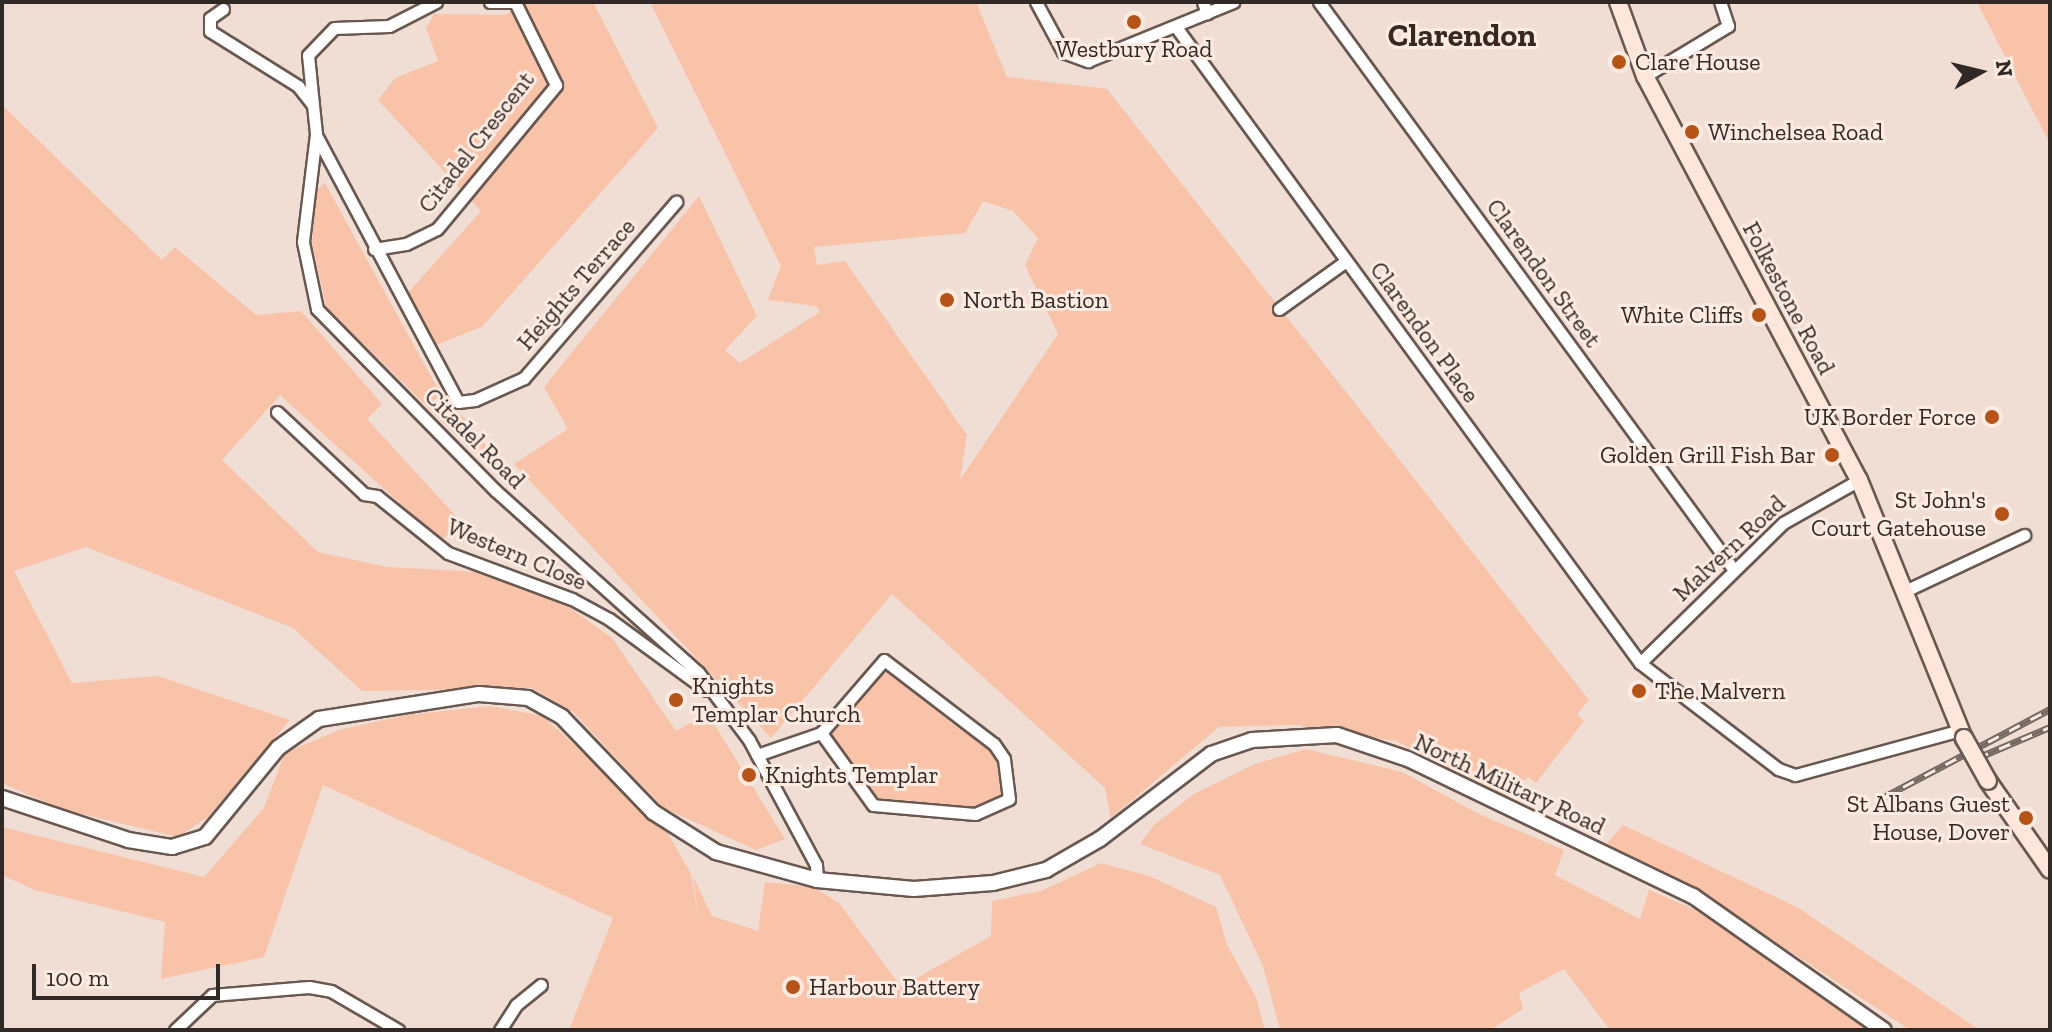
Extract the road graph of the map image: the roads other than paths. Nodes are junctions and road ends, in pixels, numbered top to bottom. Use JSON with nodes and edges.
{"nodes":[{"id":1,"x":436,"y":2,"type":"edge"},
{"id":2,"x":490,"y":2,"type":"edge"},
{"id":3,"x":1036,"y":2,"type":"edge"},
{"id":4,"x":1233,"y":2,"type":"edge"},
{"id":5,"x":1319,"y":2,"type":"edge"},
{"id":6,"x":1618,"y":2,"type":"edge"},
{"id":7,"x":1720,"y":2,"type":"edge"},
{"id":8,"x":1205,"y":8,"type":"edge"},
{"id":9,"x":223,"y":9,"type":"dead end"},
{"id":10,"x":1176,"y":27,"type":"junction"},
{"id":11,"x":1645,"y":76,"type":"junction"},
{"id":12,"x":313,"y":105,"type":"junction"},
{"id":13,"x":316,"y":134,"type":"junction"},
{"id":14,"x":676,"y":202,"type":"dead end"},
{"id":15,"x":374,"y":249,"type":"junction"},
{"id":16,"x":1346,"y":261,"type":"junction"},
{"id":17,"x":1279,"y":309,"type":"dead end"},
{"id":18,"x":277,"y":412,"type":"dead end"},
{"id":19,"x":1859,"y":480,"type":"junction"},
{"id":20,"x":2024,"y":535,"type":"dead end"},
{"id":21,"x":1734,"y":570,"type":"junction"},
{"id":22,"x":1903,"y":592,"type":"junction"},
{"id":23,"x":1640,"y":663,"type":"junction"},
{"id":24,"x":713,"y":695,"type":"junction"},
{"id":25,"x":821,"y":733,"type":"junction"},
{"id":26,"x":1962,"y":734,"type":"junction"},
{"id":27,"x":757,"y":755,"type":"junction"},
{"id":28,"x":2,"y":798,"type":"edge"},
{"id":29,"x":2050,"y":870,"type":"edge"},
{"id":30,"x":817,"y":880,"type":"junction"},
{"id":31,"x":541,"y":985,"type":"dead end"},
{"id":32,"x":175,"y":1030,"type":"edge"},
{"id":33,"x":398,"y":1030,"type":"edge"},
{"id":34,"x":500,"y":1030,"type":"edge"},
{"id":35,"x":1884,"y":1030,"type":"edge"}],
"edges":[{"from":1,"to":12,"type":"street"},
{"from":2,"to":15,"type":"street","name":"Citadel Crescent"},
{"from":3,"to":10,"type":"street"},
{"from":4,"to":8,"type":"street"},
{"from":5,"to":21,"type":"street","name":"Clarendon Street"},
{"from":6,"to":11,"type":"main road","name":"Folkestone Road"},
{"from":7,"to":11,"type":"street"},
{"from":8,"to":10,"type":"street"},
{"from":9,"to":12,"type":"street"},
{"from":10,"to":16,"type":"street","name":"Clarendon Place"},
{"from":11,"to":19,"type":"main road","name":"Folkestone Road"},
{"from":12,"to":13,"type":"street","name":"Citadel Road"},
{"from":13,"to":15,"type":"street"},
{"from":13,"to":24,"type":"street","name":"Citadel Road"},
{"from":14,"to":15,"type":"street","name":"Heights Terrace"},
{"from":16,"to":17,"type":"street"},
{"from":16,"to":23,"type":"street","name":"Clarendon Place"},
{"from":18,"to":24,"type":"street","name":"Western Close"},
{"from":19,"to":21,"type":"street","name":"Malvern Road"},
{"from":19,"to":22,"type":"main road","name":"Folkestone Road"},
{"from":20,"to":22,"type":"street"},
{"from":21,"to":23,"type":"street","name":"Malvern Road"},
{"from":22,"to":26,"type":"main road","name":"Folkestone Road"},
{"from":23,"to":26,"type":"street","name":"Clarendon Place"},
{"from":24,"to":27,"type":"street","name":"Citadel Road"},
{"from":25,"to":25,"type":"street"},
{"from":25,"to":27,"type":"street"},
{"from":26,"to":29,"type":"main road","name":"Folkestone Road","bridge":true},
{"from":27,"to":30,"type":"street","name":"Citadel Road"},
{"from":28,"to":30,"type":"street","name":"North Military Road"},
{"from":30,"to":35,"type":"street","name":"North Military Road"},
{"from":31,"to":34,"type":"street"},
{"from":32,"to":33,"type":"street"}]}
